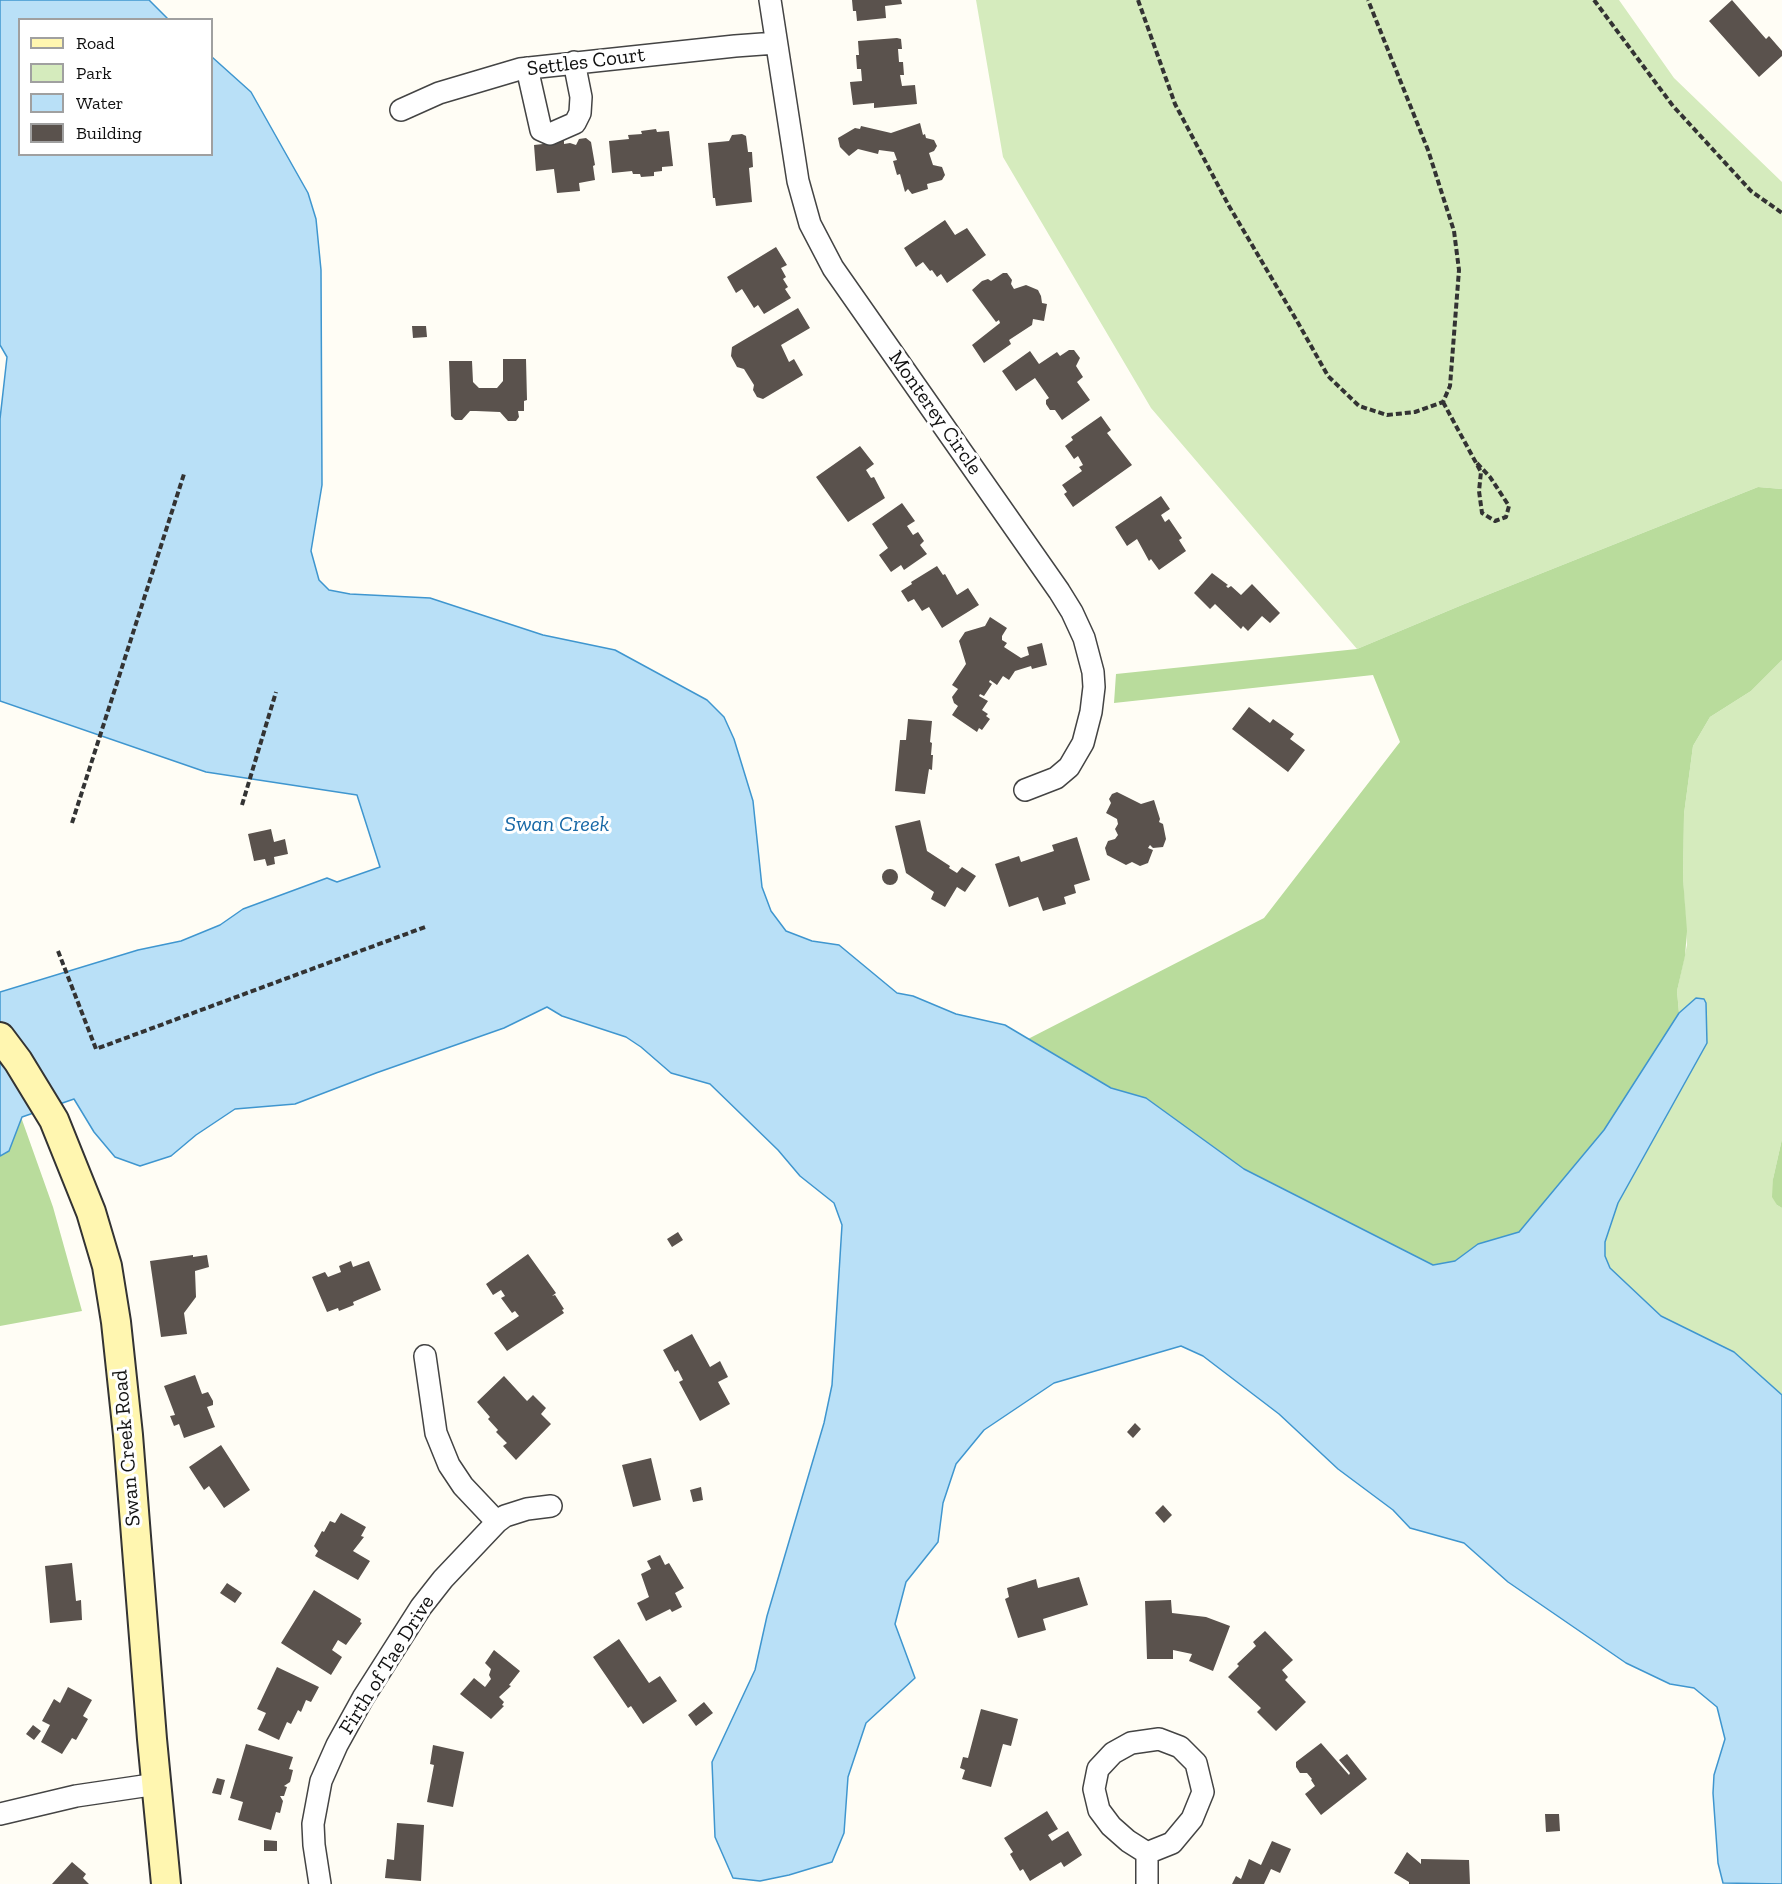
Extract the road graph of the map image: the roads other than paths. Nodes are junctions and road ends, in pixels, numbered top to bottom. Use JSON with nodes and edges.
{"nodes":[{"id":1,"x":770,"y":0,"type":"edge"},
{"id":2,"x":776,"y":43,"type":"junction"},
{"id":3,"x":574,"y":62,"type":"junction"},
{"id":4,"x":527,"y":68,"type":"junction"},
{"id":5,"x":401,"y":110,"type":"dead end"},
{"id":6,"x":1025,"y":790,"type":"dead end"},
{"id":7,"x":0,"y":1037,"type":"edge"},
{"id":8,"x":425,"y":1356,"type":"dead end"},
{"id":9,"x":551,"y":1506,"type":"dead end"},
{"id":10,"x":497,"y":1522,"type":"junction"},
{"id":11,"x":157,"y":1784,"type":"junction"},
{"id":12,"x":0,"y":1815,"type":"edge"},
{"id":13,"x":1147,"y":1853,"type":"junction"},
{"id":14,"x":166,"y":1884,"type":"edge"},
{"id":15,"x":320,"y":1884,"type":"edge"},
{"id":16,"x":1147,"y":1884,"type":"edge"}],
"edges":[{"from":1,"to":2,"type":"street","name":"Monterey Circle"},
{"from":2,"to":3,"type":"street","name":"Settles Court"},
{"from":2,"to":6,"type":"street","name":"Monterey Circle"},
{"from":3,"to":4,"type":"street","name":"Settles Court"},
{"from":3,"to":4,"type":"street"},
{"from":4,"to":5,"type":"street","name":"Settles Court"},
{"from":7,"to":11,"type":"street","name":"Swan Creek Road"},
{"from":8,"to":10,"type":"street"},
{"from":9,"to":10,"type":"street","name":"Firth of Tae Drive"},
{"from":10,"to":15,"type":"street","name":"Firth of Tae Drive"},
{"from":11,"to":12,"type":"street"},
{"from":11,"to":14,"type":"street","name":"Swan Creek Road"},
{"from":13,"to":13,"type":"street"},
{"from":13,"to":16,"type":"street"}]}
